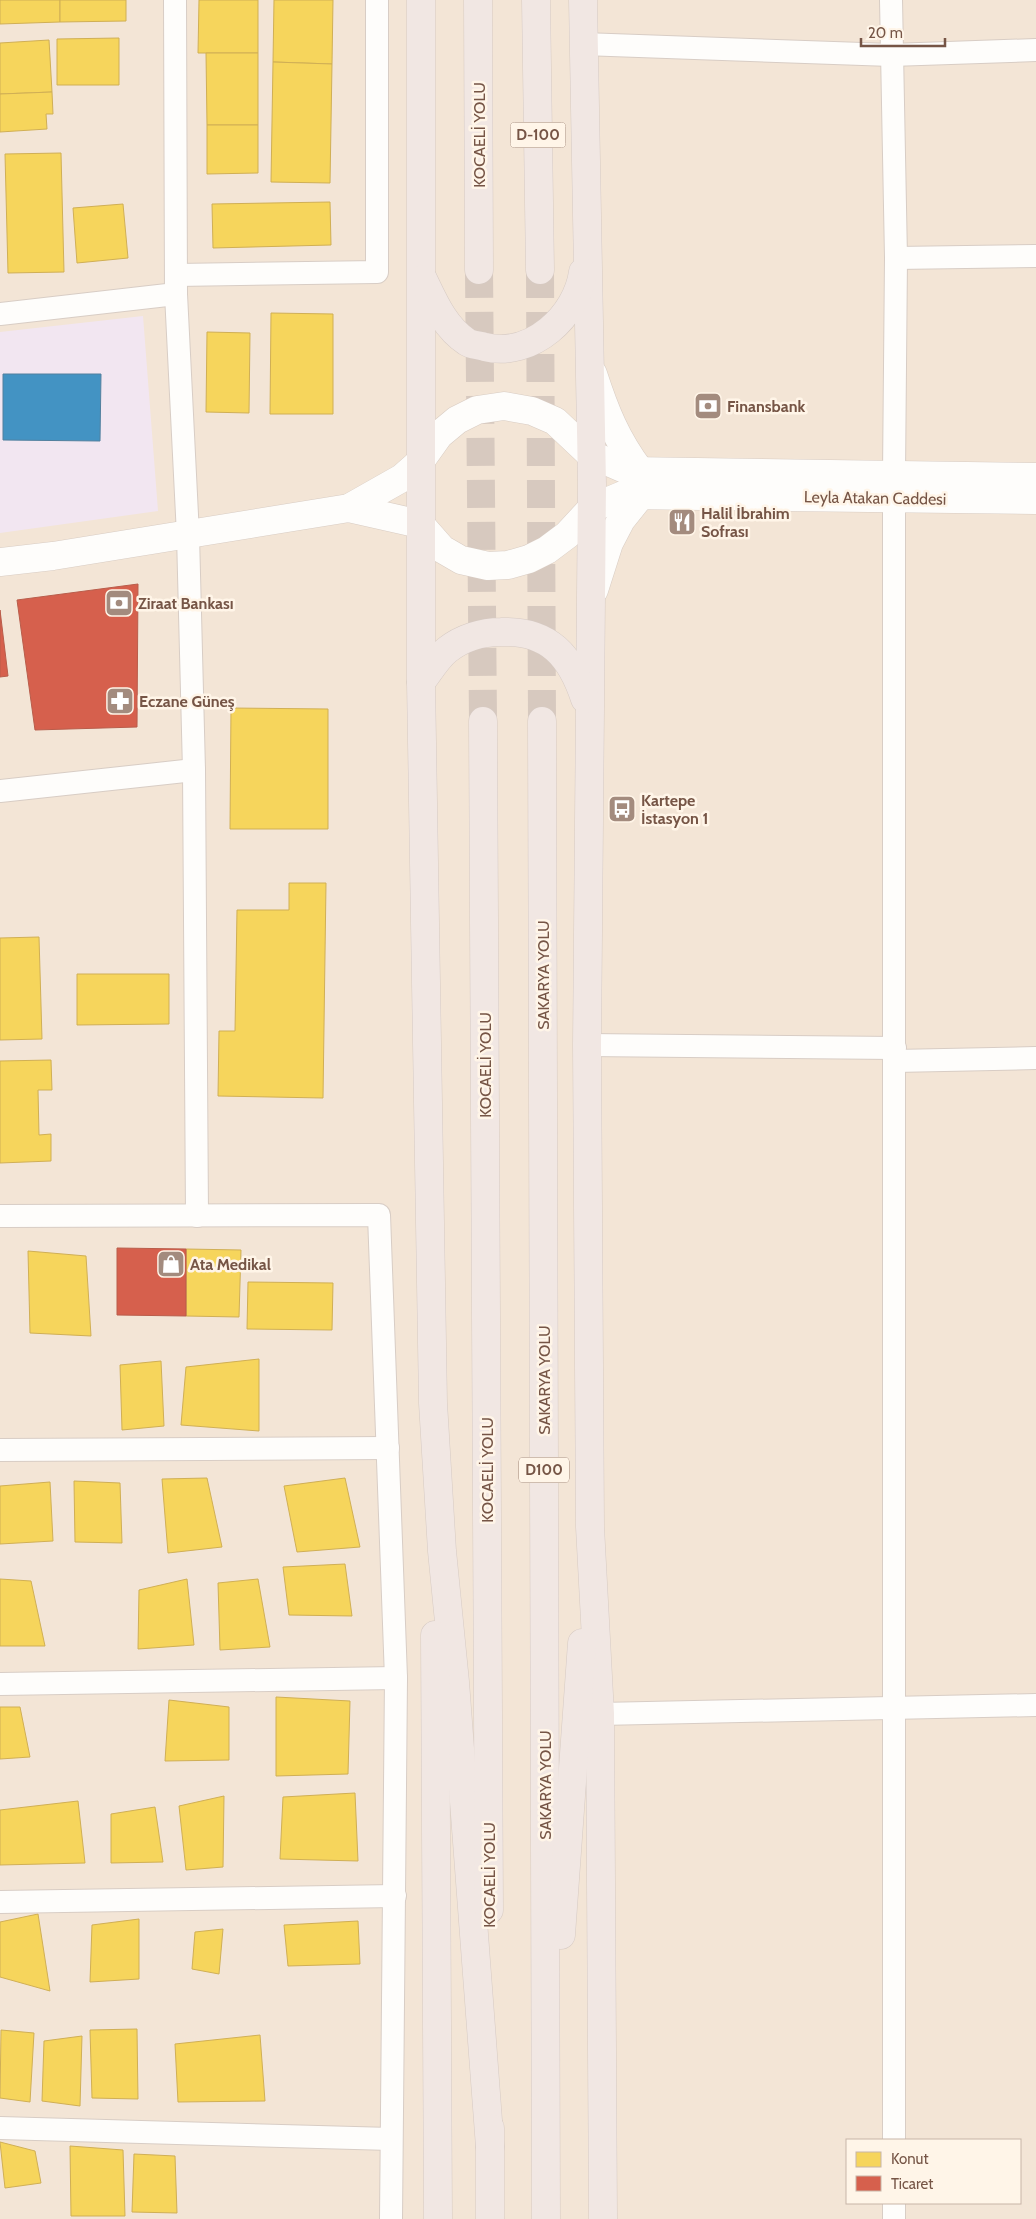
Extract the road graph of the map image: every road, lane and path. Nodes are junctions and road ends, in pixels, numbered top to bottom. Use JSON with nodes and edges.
{"nodes":[{"id":1,"x":175,"y":0,"type":"edge"},
{"id":2,"x":377,"y":0,"type":"edge"},
{"id":3,"x":421,"y":0,"type":"edge"},
{"id":4,"x":478,"y":0,"type":"edge"},
{"id":5,"x":536,"y":0,"type":"edge"},
{"id":6,"x":583,"y":0,"type":"edge"},
{"id":7,"x":891,"y":0,"type":"edge"},
{"id":8,"x":583,"y":44,"type":"junction"},
{"id":9,"x":1036,"y":50,"type":"edge"},
{"id":10,"x":891,"y":55,"type":"junction"},
{"id":11,"x":588,"y":234,"type":"junction"},
{"id":12,"x":1036,"y":256,"type":"edge"},
{"id":13,"x":896,"y":258,"type":"junction"},
{"id":14,"x":479,"y":270,"type":"tunnel mouth"},
{"id":15,"x":540,"y":270,"type":"tunnel mouth"},
{"id":16,"x":420,"y":274,"type":"junction"},
{"id":17,"x":176,"y":285,"type":"junction"},
{"id":18,"x":0,"y":314,"type":"edge"},
{"id":19,"x":590,"y":367,"type":"junction"},
{"id":20,"x":590,"y":454,"type":"junction"},
{"id":21,"x":419,"y":463,"type":"junction"},
{"id":22,"x":1036,"y":477,"type":"edge"},
{"id":23,"x":633,"y":483,"type":"junction"},
{"id":24,"x":894,"y":486,"type":"junction"},
{"id":25,"x":1036,"y":500,"type":"edge"},
{"id":26,"x":349,"y":508,"type":"junction"},
{"id":27,"x":592,"y":508,"type":"junction"},
{"id":28,"x":420,"y":524,"type":"junction"},
{"id":29,"x":188,"y":535,"type":"junction"},
{"id":30,"x":0,"y":562,"type":"edge"},
{"id":31,"x":590,"y":601,"type":"junction"},
{"id":32,"x":420,"y":682,"type":"junction"},
{"id":33,"x":589,"y":712,"type":"junction"},
{"id":34,"x":483,"y":721,"type":"tunnel mouth"},
{"id":35,"x":542,"y":721,"type":"tunnel mouth"},
{"id":36,"x":194,"y":770,"type":"junction"},
{"id":37,"x":0,"y":791,"type":"edge"},
{"id":38,"x":587,"y":1045,"type":"junction"},
{"id":39,"x":895,"y":1054,"type":"junction"},
{"id":40,"x":1036,"y":1058,"type":"edge"},
{"id":41,"x":0,"y":1216,"type":"edge"},
{"id":42,"x":197,"y":1216,"type":"junction"},
{"id":43,"x":433,"y":1403,"type":"junction"},
{"id":44,"x":388,"y":1448,"type":"junction"},
{"id":45,"x":0,"y":1450,"type":"edge"},
{"id":46,"x":590,"y":1527,"type":"junction"},
{"id":47,"x":396,"y":1678,"type":"junction"},
{"id":48,"x":0,"y":1684,"type":"edge"},
{"id":49,"x":1036,"y":1705,"type":"edge"},
{"id":50,"x":895,"y":1708,"type":"junction"},
{"id":51,"x":600,"y":1714,"type":"junction"},
{"id":52,"x":395,"y":1896,"type":"junction"},
{"id":53,"x":0,"y":1902,"type":"edge"},
{"id":54,"x":0,"y":2128,"type":"edge"},
{"id":55,"x":603,"y":2130,"type":"junction"},
{"id":56,"x":391,"y":2139,"type":"junction"},
{"id":57,"x":894,"y":2139,"type":"edge"},
{"id":58,"x":490,"y":2147,"type":"junction"},
{"id":59,"x":545,"y":2164,"type":"junction"},
{"id":60,"x":894,"y":2204,"type":"edge"},
{"id":61,"x":391,"y":2219,"type":"edge"},
{"id":62,"x":438,"y":2219,"type":"edge"},
{"id":63,"x":490,"y":2219,"type":"edge"},
{"id":64,"x":546,"y":2219,"type":"edge"},
{"id":65,"x":596,"y":2219,"type":"edge"},
{"id":66,"x":603,"y":2219,"type":"edge"},
{"id":67,"x":894,"y":2219,"type":"edge"}],
"edges":[{"from":1,"to":17,"type":"street"},
{"from":2,"to":17,"type":"street"},
{"from":3,"to":16,"type":"highway"},
{"from":4,"to":14,"type":"highway","name":"KOCAELİ YOLU"},
{"from":5,"to":15,"type":"highway","number":"D-100"},
{"from":6,"to":8,"type":"highway"},
{"from":7,"to":10,"type":"street"},
{"from":8,"to":10,"type":"street"},
{"from":8,"to":11,"type":"highway"},
{"from":9,"to":10,"type":"street"},
{"from":10,"to":13,"type":"street"},
{"from":11,"to":16,"type":"highway"},
{"from":11,"to":19,"type":"highway"},
{"from":12,"to":13,"type":"street"},
{"from":13,"to":24,"type":"street"},
{"from":16,"to":21,"type":"highway"},
{"from":17,"to":18,"type":"street"},
{"from":17,"to":29,"type":"street"},
{"from":19,"to":20,"type":"highway"},
{"from":19,"to":23,"type":"main road"},
{"from":20,"to":21,"type":"main road"},
{"from":20,"to":23,"type":"main road"},
{"from":20,"to":27,"type":"highway"},
{"from":21,"to":26,"type":"main road"},
{"from":21,"to":28,"type":"highway"},
{"from":22,"to":24,"type":"main road","name":"Leyla Atakan Caddesi"},
{"from":23,"to":24,"type":"main road","name":"Leyla Atakan Caddesi"},
{"from":23,"to":27,"type":"main road"},
{"from":23,"to":31,"type":"main road"},
{"from":24,"to":25,"type":"main road","name":"Leyla Atakan Caddesi"},
{"from":24,"to":39,"type":"street"},
{"from":26,"to":28,"type":"main road"},
{"from":26,"to":29,"type":"main road"},
{"from":27,"to":28,"type":"main road"},
{"from":27,"to":31,"type":"highway"},
{"from":28,"to":32,"type":"highway"},
{"from":29,"to":30,"type":"main road"},
{"from":29,"to":36,"type":"street"},
{"from":31,"to":33,"type":"highway"},
{"from":32,"to":33,"type":"highway"},
{"from":32,"to":43,"type":"highway"},
{"from":33,"to":38,"type":"highway"},
{"from":34,"to":58,"type":"highway","name":"KOCAELİ YOLU"},
{"from":35,"to":59,"type":"highway","name":"SAKARYA YOLU","number":"D100"},
{"from":36,"to":37,"type":"street"},
{"from":36,"to":42,"type":"street"},
{"from":38,"to":39,"type":"street"},
{"from":38,"to":46,"type":"highway"},
{"from":39,"to":40,"type":"street"},
{"from":39,"to":50,"type":"street"},
{"from":41,"to":42,"type":"street"},
{"from":42,"to":44,"type":"street"},
{"from":43,"to":58,"type":"highway"},
{"from":43,"to":62,"type":"highway"},
{"from":44,"to":45,"type":"street"},
{"from":44,"to":47,"type":"street"},
{"from":46,"to":51,"type":"highway"},
{"from":46,"to":59,"type":"highway"},
{"from":47,"to":48,"type":"street"},
{"from":47,"to":52,"type":"street"},
{"from":49,"to":50,"type":"street"},
{"from":50,"to":51,"type":"street"},
{"from":50,"to":57,"type":"street"},
{"from":51,"to":55,"type":"highway"},
{"from":52,"to":53,"type":"street"},
{"from":52,"to":56,"type":"street"},
{"from":54,"to":56,"type":"street"},
{"from":55,"to":65,"type":"highway"},
{"from":55,"to":66,"type":"highway"},
{"from":56,"to":61,"type":"street"},
{"from":58,"to":63,"type":"highway","name":"KOCAELİ YOLU"},
{"from":59,"to":64,"type":"highway","name":"SAKARYA YOLU","number":"D100"},
{"from":60,"to":67,"type":"street"}]}
